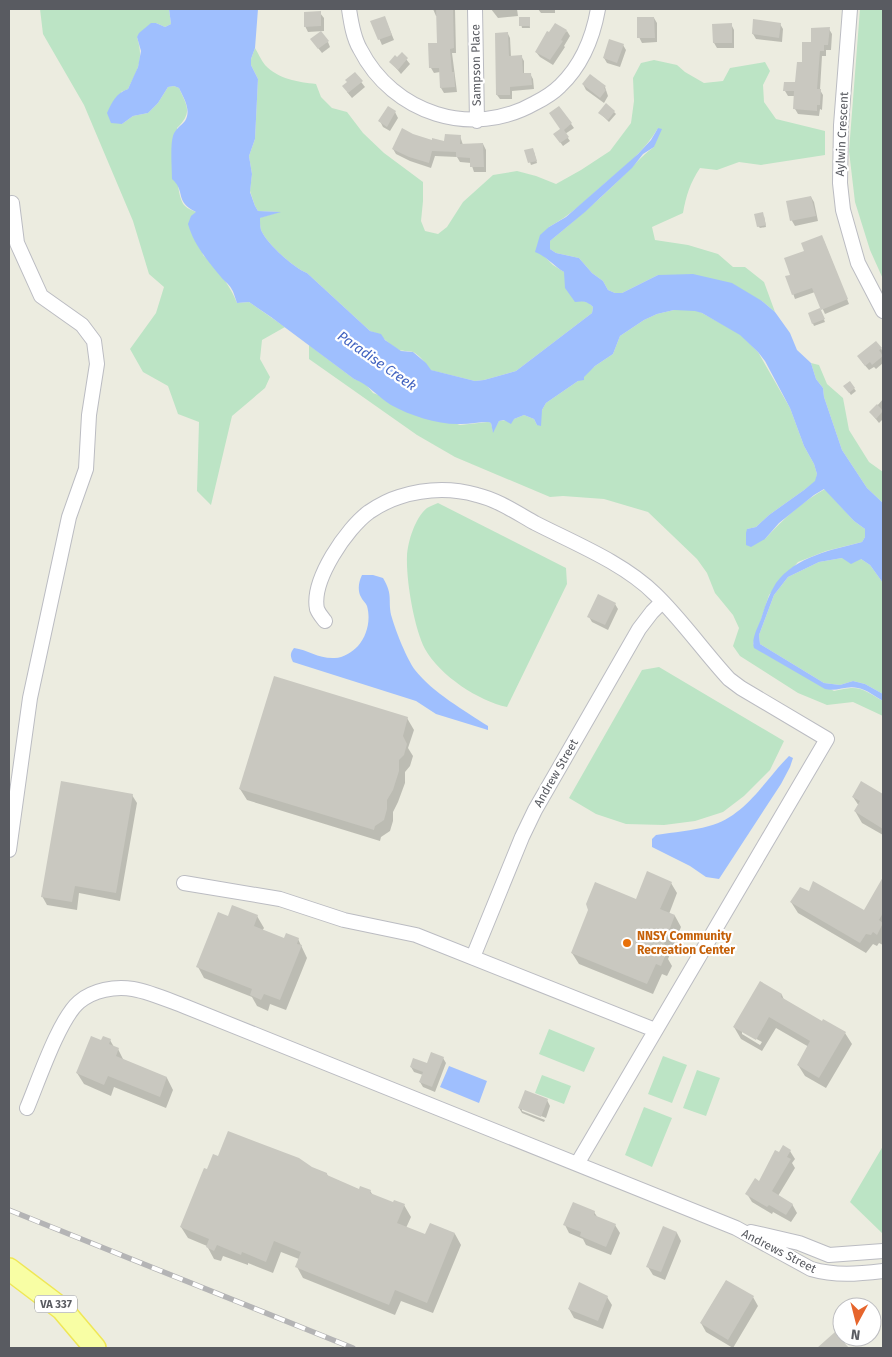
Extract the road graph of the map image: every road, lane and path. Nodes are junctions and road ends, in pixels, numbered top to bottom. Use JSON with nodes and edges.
{"nodes":[{"id":1,"x":349,"y":9,"type":"edge"},
{"id":2,"x":475,"y":9,"type":"edge"},
{"id":3,"x":598,"y":9,"type":"edge"},
{"id":4,"x":850,"y":9,"type":"edge"},
{"id":5,"x":477,"y":121,"type":"junction"},
{"id":6,"x":12,"y":204,"type":"dead end"},
{"id":7,"x":883,"y":311,"type":"edge"},
{"id":8,"x":662,"y":602,"type":"junction"},
{"id":9,"x":325,"y":621,"type":"dead end"},
{"id":10,"x":9,"y":850,"type":"edge"},
{"id":11,"x":184,"y":883,"type":"dead end"},
{"id":12,"x":473,"y":957,"type":"junction"},
{"id":13,"x":656,"y":1030,"type":"junction"},
{"id":14,"x":27,"y":1108,"type":"dead end"},
{"id":15,"x":577,"y":1164,"type":"junction"},
{"id":16,"x":736,"y":1228,"type":"junction"},
{"id":17,"x":883,"y":1251,"type":"edge"},
{"id":18,"x":9,"y":1269,"type":"edge"},
{"id":19,"x":883,"y":1271,"type":"edge"},
{"id":20,"x":95,"y":1348,"type":"edge"}],
"edges":[{"from":1,"to":5,"type":"street"},
{"from":2,"to":5,"type":"street","name":"Sampson Place"},
{"from":3,"to":5,"type":"street"},
{"from":4,"to":7,"type":"street","name":"Aylwin Crescent"},
{"from":6,"to":10,"type":"street"},
{"from":8,"to":9,"type":"street"},
{"from":8,"to":12,"type":"street","name":"Andrew Street"},
{"from":8,"to":13,"type":"street"},
{"from":11,"to":12,"type":"street"},
{"from":12,"to":13,"type":"street"},
{"from":13,"to":15,"type":"street"},
{"from":14,"to":15,"type":"street"},
{"from":15,"to":16,"type":"street"},
{"from":16,"to":17,"type":"street","name":"Andrews Street"},
{"from":16,"to":19,"type":"street","name":"Andrews Street"},
{"from":18,"to":20,"type":"main road","number":"VA 337"}]}
